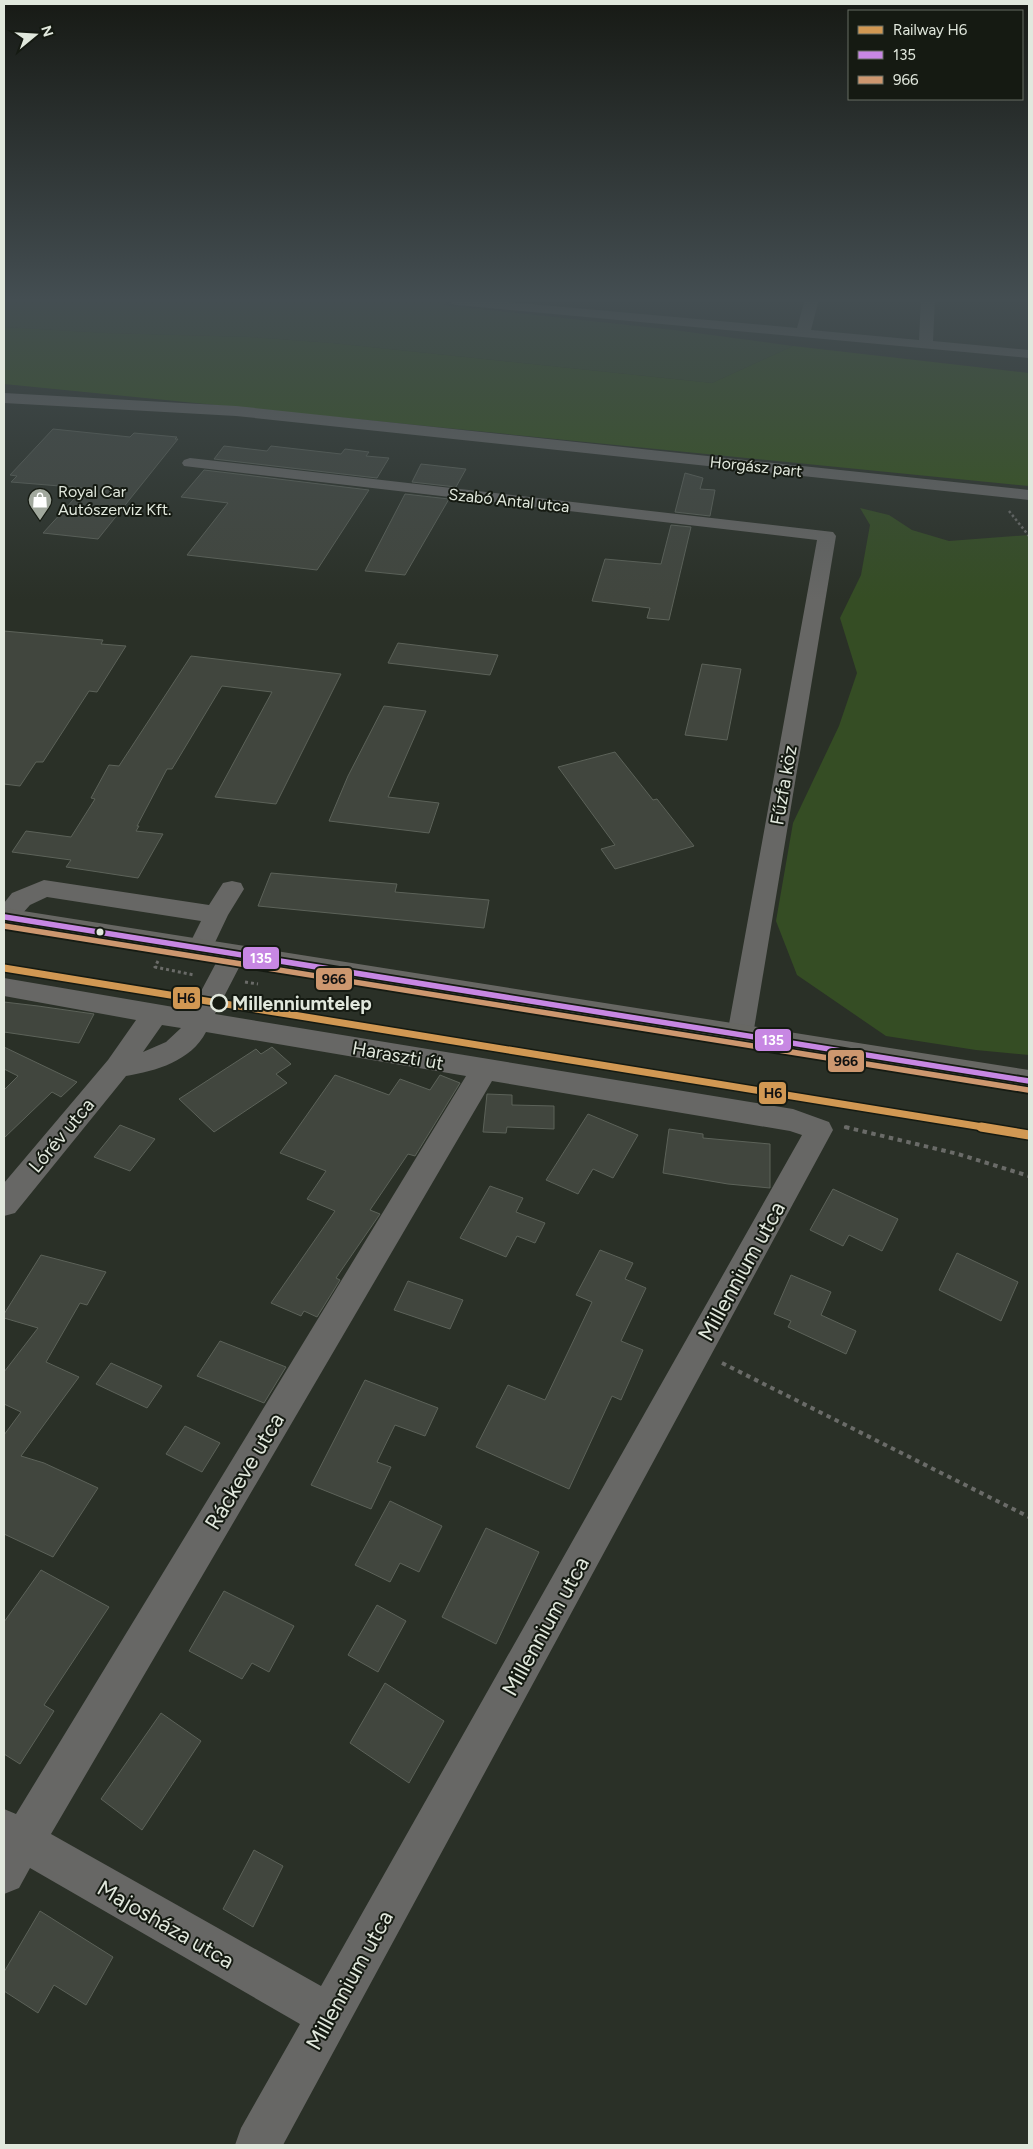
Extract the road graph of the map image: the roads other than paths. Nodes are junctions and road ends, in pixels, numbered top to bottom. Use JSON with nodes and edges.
{"nodes":[{"id":1,"x":27,"y":399,"type":"edge"},
{"id":2,"x":190,"y":463,"type":"dead end"},
{"id":3,"x":1029,"y":495,"type":"edge"},
{"id":4,"x":827,"y":536,"type":"joint"},
{"id":5,"x":232,"y":888,"type":"dead end"},
{"id":6,"x":216,"y":914,"type":"junction"},
{"id":7,"x":4,"y":916,"type":"edge"},
{"id":8,"x":200,"y":949,"type":"junction"},
{"id":9,"x":233,"y":954,"type":"junction"},
{"id":10,"x":4,"y":987,"type":"edge"},
{"id":11,"x":155,"y":1014,"type":"junction"},
{"id":12,"x":198,"y":1021,"type":"junction"},
{"id":13,"x":740,"y":1035,"type":"junction"},
{"id":14,"x":118,"y":1067,"type":"junction"},
{"id":15,"x":485,"y":1069,"type":"junction"},
{"id":16,"x":1029,"y":1081,"type":"edge"},
{"id":17,"x":806,"y":1125,"type":"joint"},
{"id":18,"x":4,"y":1204,"type":"edge"},
{"id":19,"x":10,"y":1849,"type":"edge"},
{"id":20,"x":330,"y":2016,"type":"junction"},
{"id":21,"x":258,"y":2145,"type":"edge"}],
"edges":[{"from":1,"to":3,"type":"street","name":"Horgász part"},
{"from":2,"to":4,"type":"street","name":"Szabó Antal utca"},
{"from":4,"to":13,"type":"street","name":"Fűzfa köz"},
{"from":5,"to":6,"type":"street"},
{"from":6,"to":7,"type":"street"},
{"from":6,"to":8,"type":"street"},
{"from":7,"to":8,"type":"main road"},
{"from":8,"to":9,"type":"main road"},
{"from":9,"to":12,"type":"street"},
{"from":9,"to":13,"type":"main road"},
{"from":10,"to":11,"type":"street","name":"Haraszti út"},
{"from":11,"to":12,"type":"street","name":"Haraszti út"},
{"from":11,"to":14,"type":"street","name":"Lórév utca"},
{"from":12,"to":14,"type":"street"},
{"from":12,"to":15,"type":"street","name":"Haraszti út"},
{"from":13,"to":16,"type":"main road"},
{"from":14,"to":18,"type":"street","name":"Lórév utca"},
{"from":15,"to":17,"type":"street","name":"Haraszti út"},
{"from":15,"to":19,"type":"street","name":"Ráckeve utca"},
{"from":17,"to":20,"type":"street","name":"Millennium utca"},
{"from":19,"to":20,"type":"street","name":"Majosháza utca"},
{"from":20,"to":21,"type":"street","name":"Millennium utca"}]}
